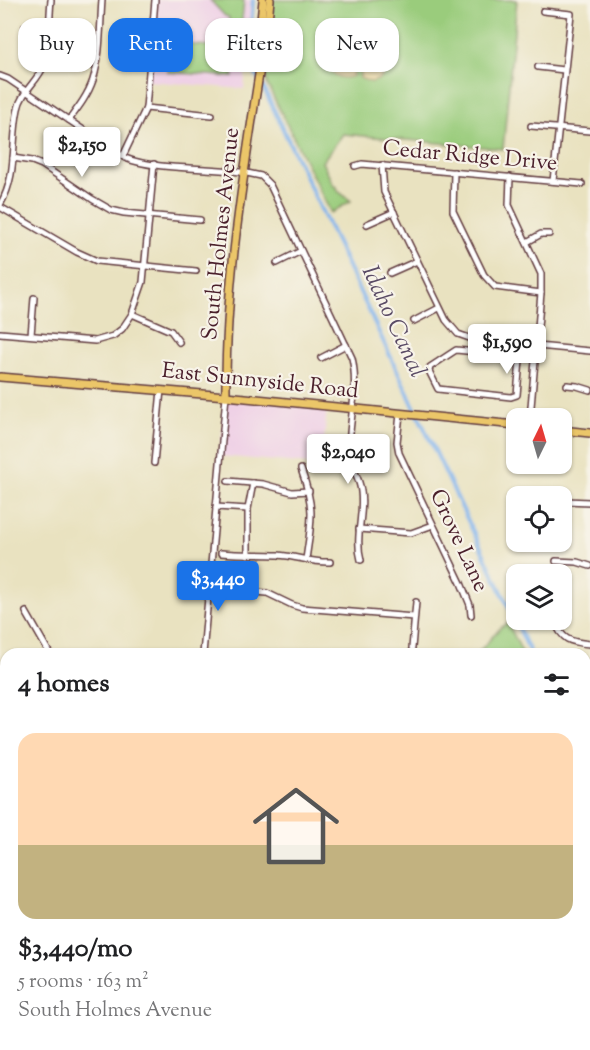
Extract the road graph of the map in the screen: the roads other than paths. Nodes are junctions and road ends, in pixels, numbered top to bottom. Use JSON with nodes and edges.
{"nodes":[{"id":1,"x":51,"y":0,"type":"edge"},
{"id":2,"x":102,"y":0,"type":"edge"},
{"id":3,"x":155,"y":0,"type":"edge"},
{"id":4,"x":263,"y":0,"type":"edge"},
{"id":5,"x":270,"y":0,"type":"edge"},
{"id":6,"x":543,"y":11,"type":"dead end"},
{"id":7,"x":49,"y":18,"type":"edge"},
{"id":8,"x":261,"y":18,"type":"edge"},
{"id":9,"x":268,"y":18,"type":"edge"},
{"id":10,"x":538,"y":67,"type":"dead end"},
{"id":11,"x":564,"y":70,"type":"junction"},
{"id":12,"x":40,"y":72,"type":"edge"},
{"id":13,"x":259,"y":72,"type":"edge"},
{"id":14,"x":0,"y":76,"type":"edge"},
{"id":15,"x":26,"y":92,"type":"junction"},
{"id":16,"x":146,"y":108,"type":"junction"},
{"id":17,"x":212,"y":115,"type":"dead end"},
{"id":18,"x":69,"y":120,"type":"junction"},
{"id":19,"x":531,"y":126,"type":"dead end"},
{"id":20,"x":558,"y":128,"type":"junction"},
{"id":21,"x":590,"y":131,"type":"edge"},
{"id":22,"x":123,"y":156,"type":"junction"},
{"id":23,"x":13,"y":158,"type":"junction"},
{"id":24,"x":154,"y":164,"type":"junction"},
{"id":25,"x":382,"y":165,"type":"junction"},
{"id":26,"x":355,"y":166,"type":"dead end"},
{"id":27,"x":243,"y":172,"type":"junction"},
{"id":28,"x":454,"y":172,"type":"junction"},
{"id":29,"x":510,"y":177,"type":"junction"},
{"id":30,"x":553,"y":181,"type":"junction"},
{"id":31,"x":582,"y":183,"type":"dead end"},
{"id":32,"x":0,"y":206,"type":"edge"},
{"id":33,"x":394,"y":212,"type":"junction"},
{"id":34,"x":149,"y":215,"type":"junction"},
{"id":35,"x":200,"y":220,"type":"dead end"},
{"id":36,"x":368,"y":225,"type":"dead end"},
{"id":37,"x":549,"y":234,"type":"dead end"},
{"id":38,"x":526,"y":242,"type":"junction"},
{"id":39,"x":302,"y":251,"type":"junction"},
{"id":40,"x":417,"y":261,"type":"junction"},
{"id":41,"x":277,"y":262,"type":"dead end"},
{"id":42,"x":145,"y":267,"type":"junction"},
{"id":43,"x":196,"y":271,"type":"dead end"},
{"id":44,"x":390,"y":273,"type":"dead end"},
{"id":45,"x":541,"y":293,"type":"junction"},
{"id":46,"x":34,"y":297,"type":"dead end"},
{"id":47,"x":440,"y":308,"type":"junction"},
{"id":48,"x":132,"y":314,"type":"junction"},
{"id":49,"x":414,"y":321,"type":"dead end"},
{"id":50,"x":0,"y":333,"type":"edge"},
{"id":51,"x":31,"y":335,"type":"junction"},
{"id":52,"x":179,"y":342,"type":"dead end"},
{"id":53,"x":346,"y":345,"type":"junction"},
{"id":54,"x":537,"y":346,"type":"junction"},
{"id":55,"x":590,"y":349,"type":"edge"},
{"id":56,"x":321,"y":358,"type":"dead end"},
{"id":57,"x":0,"y":377,"type":"edge"},
{"id":58,"x":518,"y":381,"type":"junction"},
{"id":59,"x":533,"y":382,"type":"junction"},
{"id":60,"x":567,"y":385,"type":"dead end"},
{"id":61,"x":161,"y":390,"type":"junction"},
{"id":62,"x":590,"y":390,"type":"edge"},
{"id":63,"x":226,"y":396,"type":"junction"},
{"id":64,"x":531,"y":408,"type":"edge"},
{"id":65,"x":352,"y":410,"type":"junction"},
{"id":66,"x":399,"y":414,"type":"junction"},
{"id":67,"x":506,"y":424,"type":"edge"},
{"id":68,"x":572,"y":431,"type":"edge"},
{"id":69,"x":590,"y":433,"type":"edge"},
{"id":70,"x":154,"y":463,"type":"dead end"},
{"id":71,"x":301,"y":469,"type":"dead end"},
{"id":72,"x":228,"y":481,"type":"dead end"},
{"id":73,"x":253,"y":483,"type":"junction"},
{"id":74,"x":309,"y":491,"type":"junction"},
{"id":75,"x":572,"y":501,"type":"edge"},
{"id":76,"x":590,"y":502,"type":"edge"},
{"id":77,"x":216,"y":507,"type":"junction"},
{"id":78,"x":248,"y":509,"type":"junction"},
{"id":79,"x":433,"y":525,"type":"junction"},
{"id":80,"x":359,"y":529,"type":"junction"},
{"id":81,"x":221,"y":553,"type":"dead end"},
{"id":82,"x":248,"y":555,"type":"junction"},
{"id":83,"x":306,"y":560,"type":"junction"},
{"id":84,"x":361,"y":560,"type":"dead end"},
{"id":85,"x":556,"y":561,"type":"dead end"},
{"id":86,"x":330,"y":562,"type":"dead end"},
{"id":87,"x":590,"y":566,"type":"edge"},
{"id":88,"x":208,"y":588,"type":"junction"},
{"id":89,"x":416,"y":602,"type":"dead end"},
{"id":90,"x":26,"y":612,"type":"dead end"},
{"id":91,"x":471,"y":615,"type":"dead end"},
{"id":92,"x":414,"y":617,"type":"junction"},
{"id":93,"x":561,"y":630,"type":"edge"},
{"id":94,"x":590,"y":644,"type":"edge"},
{"id":95,"x":47,"y":648,"type":"edge"},
{"id":96,"x":203,"y":648,"type":"edge"},
{"id":97,"x":412,"y":648,"type":"dead end"}],
"edges":[{"from":1,"to":7,"type":"street"},
{"from":2,"to":18,"type":"street"},
{"from":3,"to":16,"type":"street"},
{"from":4,"to":8,"type":"main road","name":"South Holmes Avenue"},
{"from":5,"to":9,"type":"main road","name":"South Holmes Avenue"},
{"from":6,"to":11,"type":"street"},
{"from":10,"to":11,"type":"street"},
{"from":11,"to":20,"type":"street"},
{"from":12,"to":15,"type":"street"},
{"from":13,"to":27,"type":"main road","name":"South Holmes Avenue"},
{"from":14,"to":15,"type":"street"},
{"from":15,"to":18,"type":"street"},
{"from":15,"to":23,"type":"street"},
{"from":16,"to":17,"type":"street"},
{"from":16,"to":22,"type":"street"},
{"from":18,"to":22,"type":"street"},
{"from":19,"to":20,"type":"street"},
{"from":20,"to":21,"type":"street"},
{"from":20,"to":30,"type":"street"},
{"from":22,"to":24,"type":"street"},
{"from":23,"to":32,"type":"street"},
{"from":23,"to":34,"type":"street"},
{"from":24,"to":27,"type":"street"},
{"from":24,"to":34,"type":"street"},
{"from":25,"to":26,"type":"street","name":"Cedar Ridge Drive"},
{"from":25,"to":28,"type":"street","name":"Cedar Ridge Drive"},
{"from":25,"to":33,"type":"street"},
{"from":27,"to":39,"type":"street"},
{"from":27,"to":63,"type":"main road","name":"South Holmes Avenue"},
{"from":28,"to":29,"type":"street","name":"Cedar Ridge Drive"},
{"from":28,"to":45,"type":"street"},
{"from":29,"to":30,"type":"street","name":"Cedar Ridge Drive"},
{"from":29,"to":38,"type":"street"},
{"from":30,"to":31,"type":"street","name":"Cedar Ridge Drive"},
{"from":32,"to":42,"type":"street"},
{"from":33,"to":36,"type":"street"},
{"from":33,"to":40,"type":"street"},
{"from":34,"to":35,"type":"street"},
{"from":34,"to":42,"type":"street"},
{"from":37,"to":38,"type":"street"},
{"from":38,"to":45,"type":"street"},
{"from":39,"to":41,"type":"street"},
{"from":39,"to":53,"type":"street"},
{"from":40,"to":44,"type":"street"},
{"from":40,"to":47,"type":"street"},
{"from":42,"to":43,"type":"street"},
{"from":42,"to":48,"type":"street"},
{"from":45,"to":54,"type":"street"},
{"from":46,"to":51,"type":"street"},
{"from":47,"to":49,"type":"street"},
{"from":47,"to":54,"type":"street"},
{"from":48,"to":51,"type":"street"},
{"from":48,"to":52,"type":"street"},
{"from":50,"to":51,"type":"street"},
{"from":53,"to":56,"type":"street"},
{"from":53,"to":65,"type":"street"},
{"from":54,"to":55,"type":"street"},
{"from":54,"to":59,"type":"street"},
{"from":57,"to":61,"type":"main road","name":"East Sunnyside Road"},
{"from":58,"to":58,"type":"street"},
{"from":58,"to":59,"type":"street"},
{"from":59,"to":64,"type":"street"},
{"from":60,"to":62,"type":"street"},
{"from":61,"to":63,"type":"main road","name":"East Sunnyside Road"},
{"from":61,"to":70,"type":"street"},
{"from":63,"to":65,"type":"main road","name":"East Sunnyside Road"},
{"from":63,"to":77,"type":"street","name":"South Holmes Avenue"},
{"from":65,"to":66,"type":"main road","name":"East Sunnyside Road"},
{"from":65,"to":80,"type":"street"},
{"from":66,"to":67,"type":"main road","name":"East Sunnyside Road"},
{"from":66,"to":79,"type":"street","name":"Grove Lane"},
{"from":68,"to":69,"type":"main road"},
{"from":71,"to":74,"type":"street"},
{"from":72,"to":73,"type":"street"},
{"from":73,"to":74,"type":"street"},
{"from":73,"to":78,"type":"street"},
{"from":74,"to":83,"type":"street"},
{"from":75,"to":76,"type":"street"},
{"from":77,"to":78,"type":"street"},
{"from":77,"to":88,"type":"street","name":"South Holmes Avenue"},
{"from":78,"to":82,"type":"street"},
{"from":79,"to":80,"type":"street"},
{"from":79,"to":91,"type":"street","name":"Grove Lane"},
{"from":80,"to":84,"type":"street"},
{"from":81,"to":82,"type":"street"},
{"from":82,"to":83,"type":"street"},
{"from":83,"to":86,"type":"street"},
{"from":85,"to":87,"type":"street"},
{"from":88,"to":92,"type":"street"},
{"from":88,"to":96,"type":"street","name":"South Holmes Avenue"},
{"from":89,"to":92,"type":"street"},
{"from":90,"to":95,"type":"street"},
{"from":92,"to":97,"type":"street"},
{"from":93,"to":94,"type":"street"}]}
